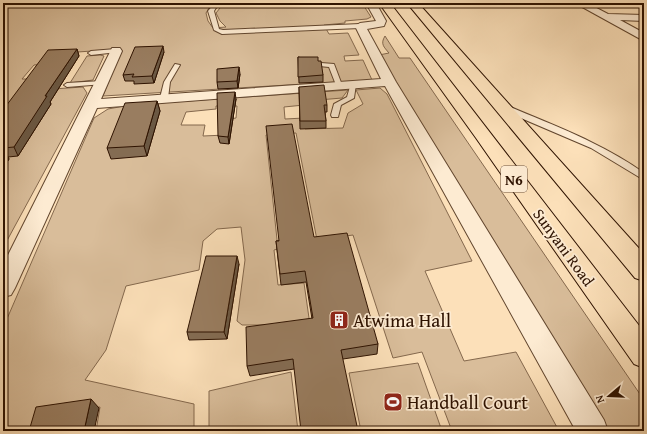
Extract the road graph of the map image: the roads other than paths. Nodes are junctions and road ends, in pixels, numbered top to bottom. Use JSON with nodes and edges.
{"nodes":[{"id":1,"x":217,"y":3,"type":"edge"},
{"id":2,"x":371,"y":3,"type":"edge"},
{"id":3,"x":384,"y":3,"type":"edge"},
{"id":4,"x":412,"y":3,"type":"edge"},
{"id":5,"x":580,"y":3,"type":"edge"},
{"id":6,"x":603,"y":17,"type":"junction"},
{"id":7,"x":644,"y":18,"type":"edge"},
{"id":8,"x":360,"y":26,"type":"junction"},
{"id":9,"x":644,"y":38,"type":"edge"},
{"id":10,"x":116,"y":51,"type":"joint"},
{"id":11,"x":91,"y":53,"type":"dead end"},
{"id":12,"x":177,"y":65,"type":"dead end"},
{"id":13,"x":321,"y":65,"type":"edge"},
{"id":14,"x":389,"y":82,"type":"junction"},
{"id":15,"x":102,"y":83,"type":"junction"},
{"id":16,"x":67,"y":85,"type":"dead end"},
{"id":17,"x":346,"y":85,"type":"junction"},
{"id":18,"x":164,"y":98,"type":"junction"},
{"id":19,"x":92,"y":104,"type":"junction"},
{"id":20,"x":504,"y":108,"type":"junction"},
{"id":21,"x":335,"y":115,"type":"dead end"},
{"id":22,"x":644,"y":177,"type":"edge"},
{"id":23,"x":644,"y":271,"type":"edge"},
{"id":24,"x":3,"y":288,"type":"edge"},
{"id":25,"x":644,"y":355,"type":"edge"},
{"id":26,"x":593,"y":431,"type":"edge"}],
"edges":[{"from":1,"to":8,"type":"lane"},
{"from":2,"to":8,"type":"street"},
{"from":3,"to":25,"type":"main road","name":"Sunyani Road","number":"N6"},
{"from":4,"to":20,"type":"main road","number":"N6"},
{"from":5,"to":6,"type":"street"},
{"from":6,"to":7,"type":"street"},
{"from":6,"to":9,"type":"street"},
{"from":8,"to":14,"type":"street"},
{"from":10,"to":11,"type":"lane"},
{"from":10,"to":15,"type":"street"},
{"from":12,"to":18,"type":"lane"},
{"from":13,"to":17,"type":"lane"},
{"from":14,"to":17,"type":"street"},
{"from":14,"to":26,"type":"street"},
{"from":15,"to":16,"type":"lane"},
{"from":15,"to":19,"type":"street"},
{"from":17,"to":18,"type":"street"},
{"from":17,"to":21,"type":"lane"},
{"from":18,"to":19,"type":"street"},
{"from":19,"to":24,"type":"street"},
{"from":20,"to":22,"type":"lane"},
{"from":20,"to":23,"type":"main road","number":"N6"}]}
